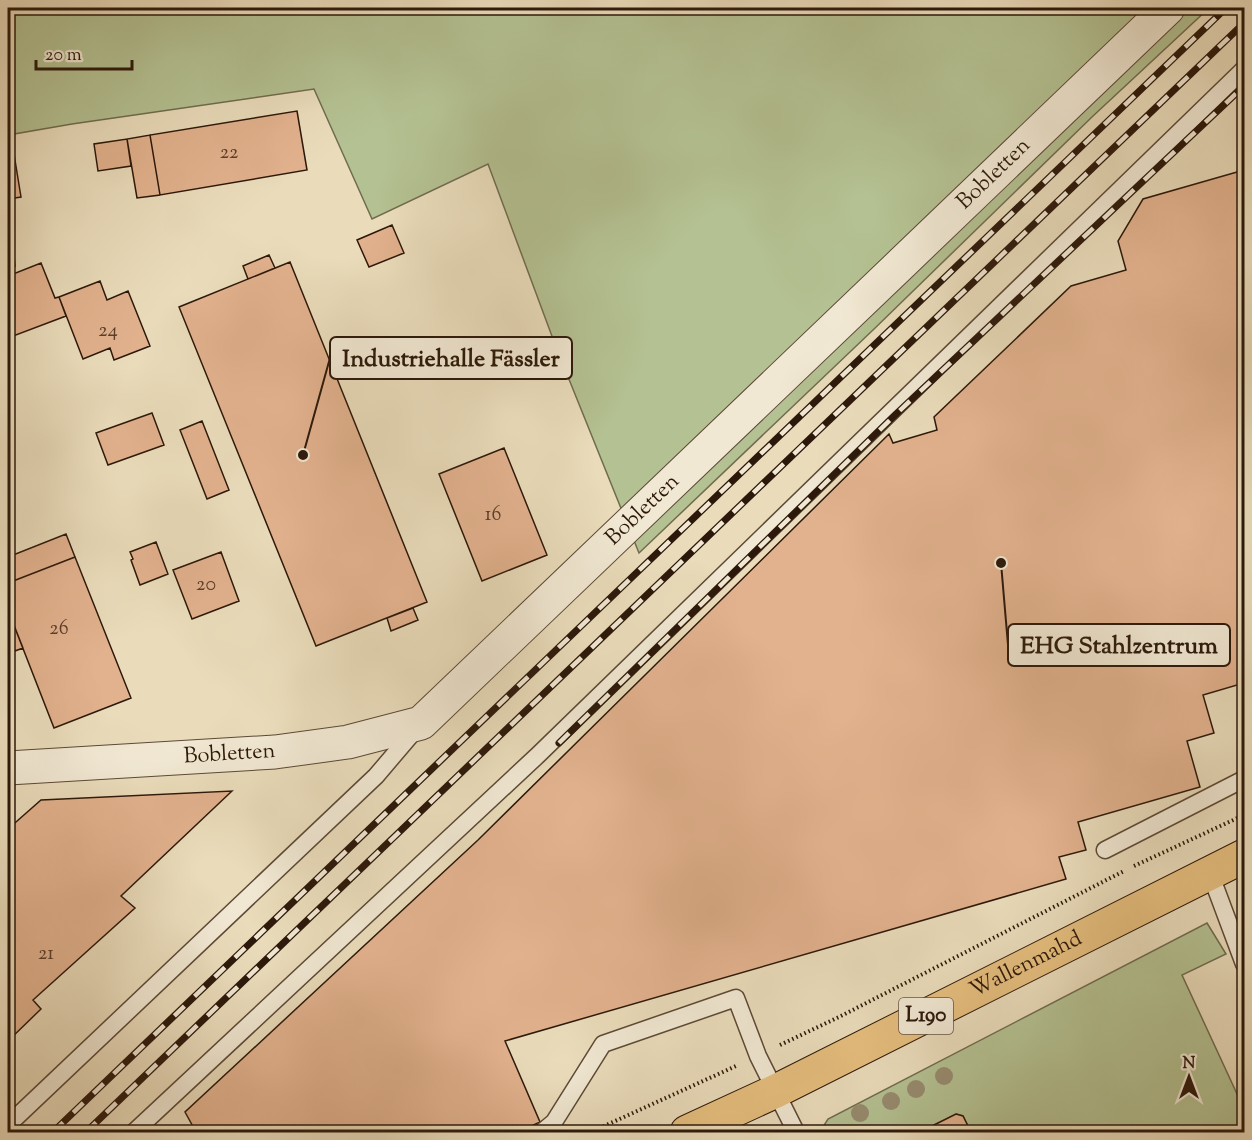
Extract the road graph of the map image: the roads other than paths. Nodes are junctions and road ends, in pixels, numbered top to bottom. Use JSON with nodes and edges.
{"nodes":[{"id":1,"x":1168,"y":8,"type":"edge"},
{"id":2,"x":1245,"y":69,"type":"edge"},
{"id":3,"x":421,"y":723,"type":"junction"},
{"id":4,"x":8,"y":768,"type":"edge"},
{"id":5,"x":1245,"y":779,"type":"edge"},
{"id":6,"x":1105,"y":850,"type":"dead end"},
{"id":7,"x":1245,"y":856,"type":"edge"},
{"id":8,"x":1210,"y":873,"type":"junction"},
{"id":9,"x":1245,"y":964,"type":"edge"},
{"id":10,"x":776,"y":1090,"type":"junction"},
{"id":11,"x":8,"y":1125,"type":"edge"},
{"id":12,"x":134,"y":1132,"type":"edge"},
{"id":13,"x":542,"y":1132,"type":"edge"},
{"id":14,"x":687,"y":1132,"type":"edge"},
{"id":15,"x":796,"y":1132,"type":"edge"}],
"edges":[{"from":1,"to":3,"type":"street","name":"Bobletten"},
{"from":2,"to":12,"type":"lane"},
{"from":3,"to":4,"type":"street","name":"Bobletten"},
{"from":3,"to":11,"type":"lane"},
{"from":5,"to":6,"type":"lane"},
{"from":7,"to":8,"type":"main road","name":"Wallenmahd","number":"L190"},
{"from":8,"to":9,"type":"lane"},
{"from":8,"to":10,"type":"main road","name":"Wallenmahd","number":"L190"},
{"from":10,"to":13,"type":"lane"},
{"from":10,"to":14,"type":"main road","name":"Wallenmahd","number":"L190"},
{"from":10,"to":15,"type":"lane"}]}
